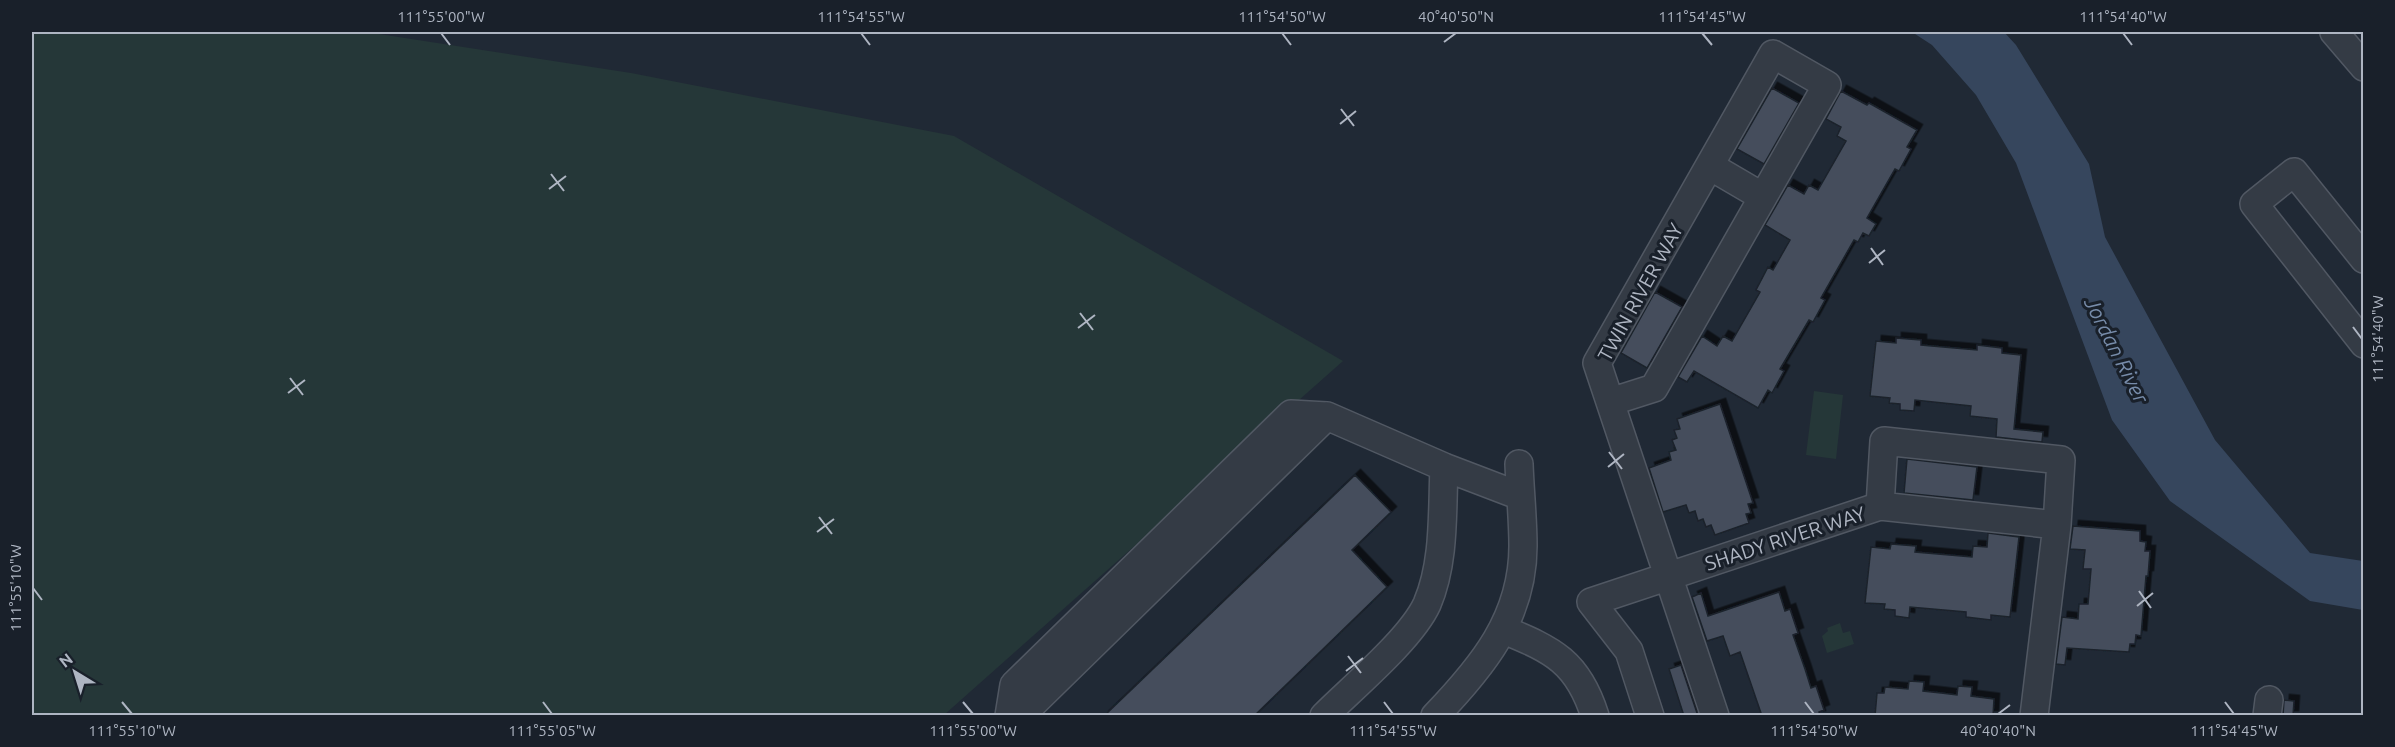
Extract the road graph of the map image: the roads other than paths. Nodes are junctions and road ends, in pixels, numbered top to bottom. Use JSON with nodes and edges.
{"nodes":[{"id":1,"x":2334,"y":32,"type":"edge"},
{"id":2,"x":2364,"y":67,"type":"edge"},
{"id":3,"x":1710,"y":166,"type":"junction"},
{"id":4,"x":1763,"y":197,"type":"junction"},
{"id":5,"x":2364,"y":259,"type":"edge"},
{"id":6,"x":2364,"y":344,"type":"edge"},
{"id":7,"x":1610,"y":402,"type":"junction"},
{"id":8,"x":1327,"y":416,"type":"junction"},
{"id":9,"x":1519,"y":464,"type":"dead end"},
{"id":10,"x":1444,"y":467,"type":"junction"},
{"id":11,"x":1520,"y":496,"type":"junction"},
{"id":12,"x":1880,"y":506,"type":"junction"},
{"id":13,"x":2057,"y":525,"type":"junction"},
{"id":14,"x":1670,"y":576,"type":"junction"},
{"id":15,"x":1503,"y":630,"type":"junction"},
{"id":16,"x":1009,"y":716,"type":"edge"},
{"id":17,"x":1020,"y":716,"type":"edge"},
{"id":18,"x":1324,"y":716,"type":"edge"},
{"id":19,"x":1435,"y":716,"type":"edge"},
{"id":20,"x":1595,"y":716,"type":"edge"},
{"id":21,"x":1650,"y":716,"type":"edge"},
{"id":22,"x":1714,"y":716,"type":"edge"},
{"id":23,"x":2034,"y":716,"type":"edge"}],
"edges":[{"from":1,"to":2,"type":"street"},
{"from":3,"to":4,"type":"street"},
{"from":3,"to":4,"type":"street","name":"TWIN RIVER WAY"},
{"from":3,"to":7,"type":"street","name":"TWIN RIVER WAY"},
{"from":4,"to":7,"type":"street"},
{"from":5,"to":6,"type":"street"},
{"from":7,"to":14,"type":"street","name":"TWIN RIVER WAY"},
{"from":8,"to":10,"type":"street"},
{"from":8,"to":16,"type":"street"},
{"from":8,"to":17,"type":"street"},
{"from":9,"to":11,"type":"street"},
{"from":10,"to":11,"type":"street"},
{"from":10,"to":18,"type":"street"},
{"from":11,"to":15,"type":"street"},
{"from":12,"to":13,"type":"street","name":"SHADY RIVER WAY"},
{"from":12,"to":13,"type":"street"},
{"from":12,"to":14,"type":"street","name":"SHADY RIVER WAY"},
{"from":13,"to":23,"type":"street"},
{"from":14,"to":21,"type":"street","name":"SHADY RIVER WAY"},
{"from":14,"to":22,"type":"street","name":"TWIN RIVER WAY"},
{"from":15,"to":19,"type":"street"},
{"from":15,"to":20,"type":"street"}]}
